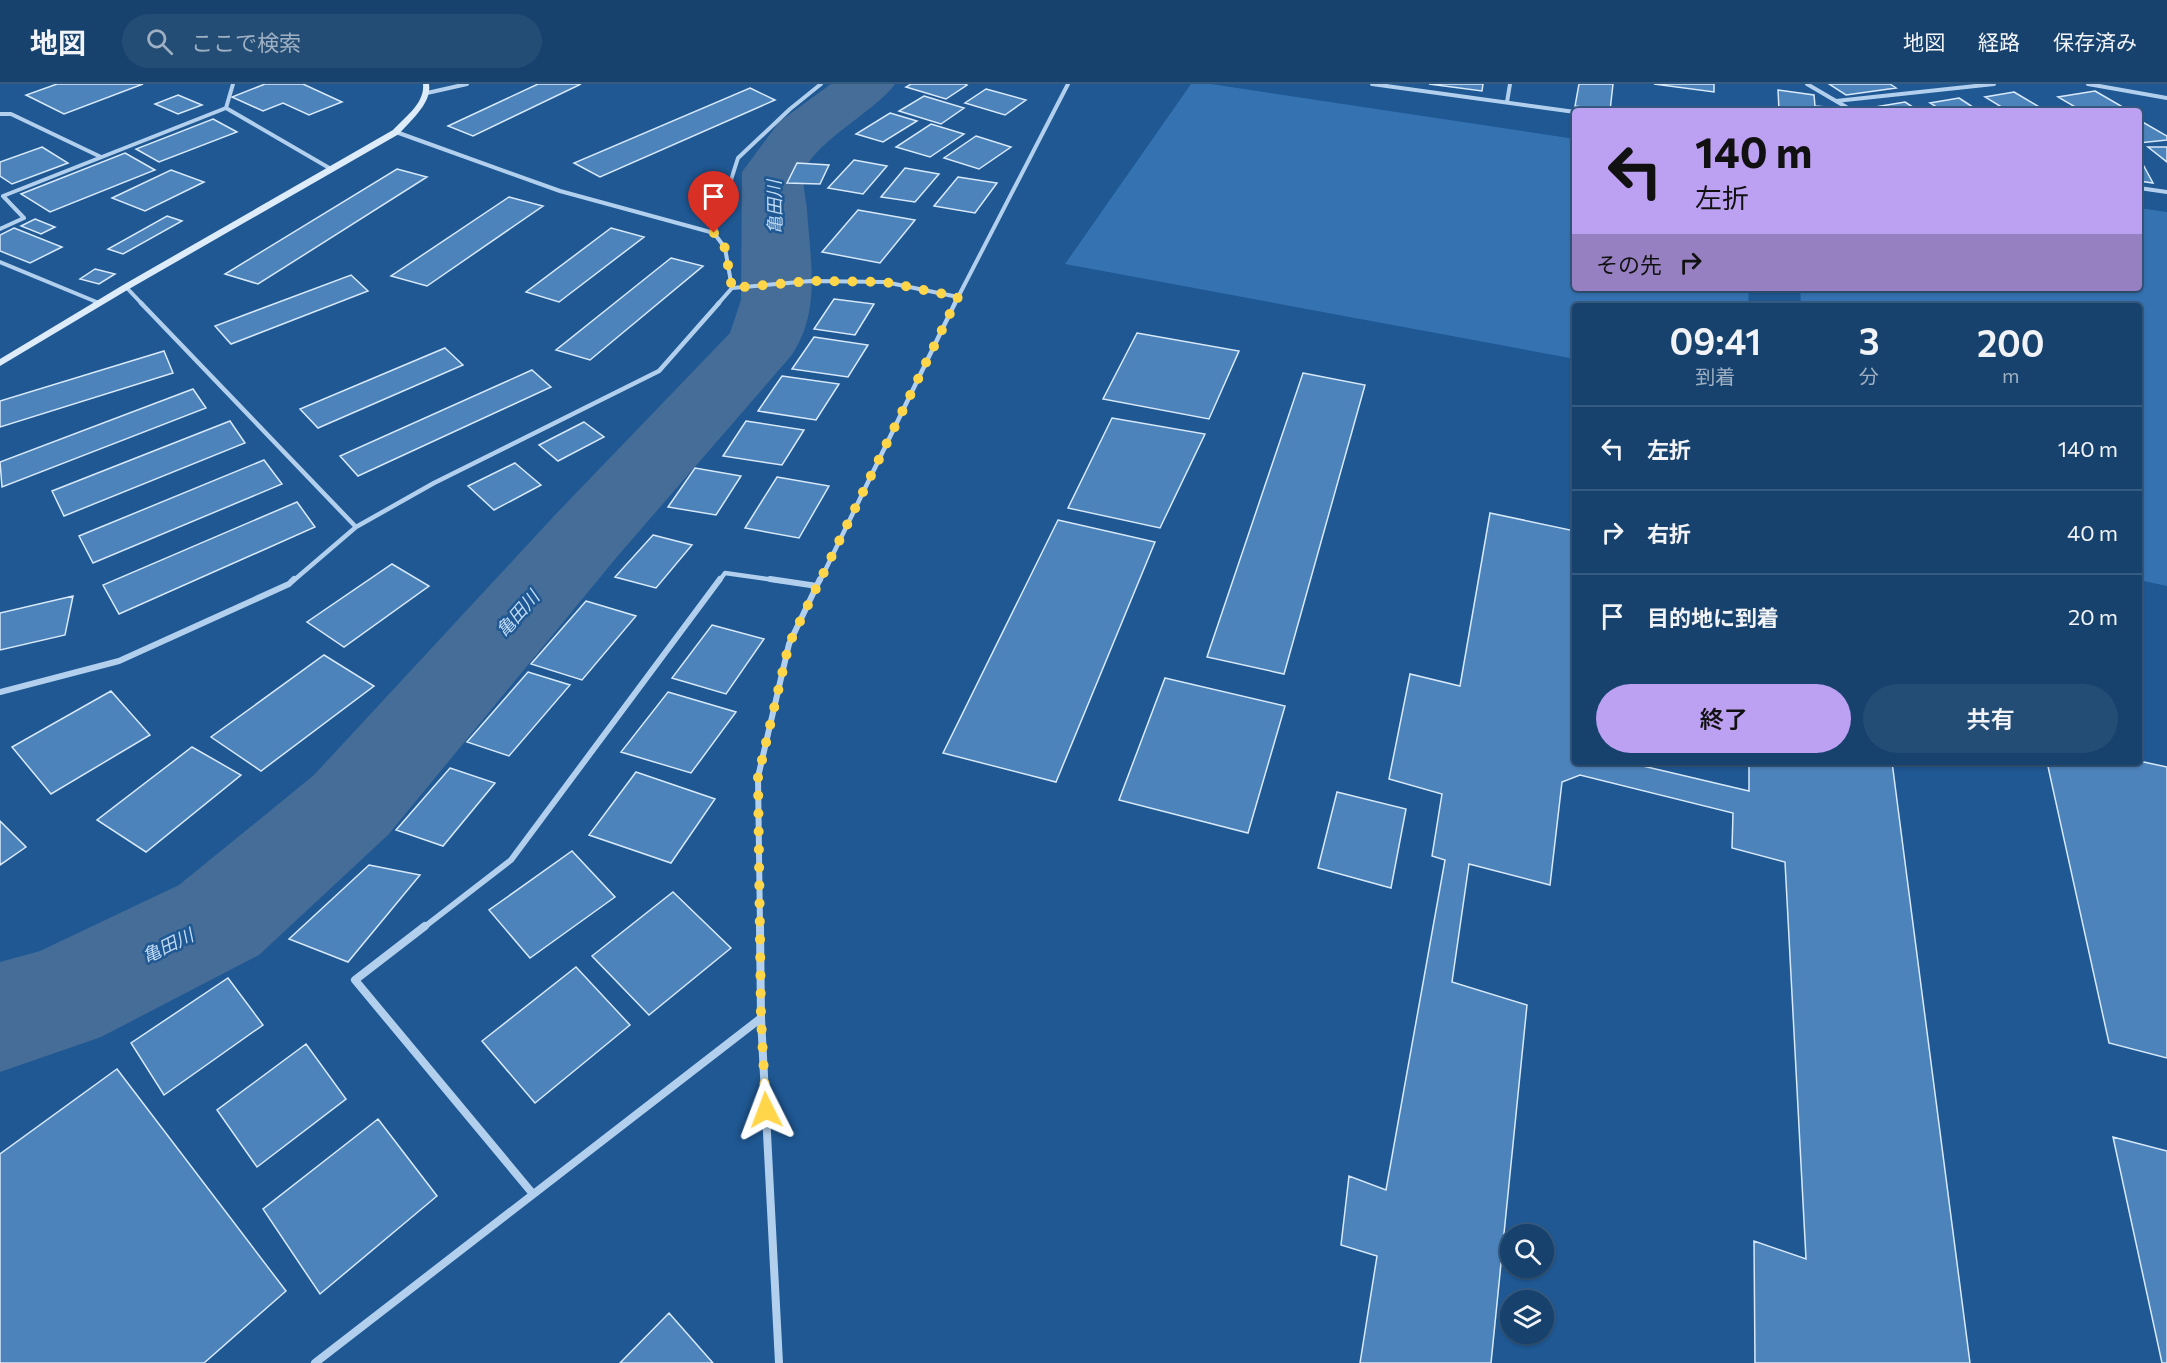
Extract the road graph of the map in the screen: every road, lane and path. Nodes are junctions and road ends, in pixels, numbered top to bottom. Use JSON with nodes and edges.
{"nodes":[{"id":1,"x":233,"y":84,"type":"edge"},
{"id":2,"x":467,"y":84,"type":"edge"},
{"id":3,"x":821,"y":84,"type":"edge"},
{"id":4,"x":1068,"y":84,"type":"edge"},
{"id":5,"x":1372,"y":84,"type":"edge"},
{"id":6,"x":1510,"y":84,"type":"edge"},
{"id":7,"x":1807,"y":84,"type":"edge"},
{"id":8,"x":1994,"y":84,"type":"edge"},
{"id":9,"x":2088,"y":84,"type":"edge"},
{"id":10,"x":426,"y":88,"type":"edge"},
{"id":11,"x":2167,"y":98,"type":"edge"},
{"id":12,"x":1507,"y":102,"type":"junction"},
{"id":13,"x":1836,"y":102,"type":"junction"},
{"id":14,"x":226,"y":108,"type":"junction"},
{"id":15,"x":1847,"y":108,"type":"edge"},
{"id":16,"x":1572,"y":112,"type":"edge"},
{"id":17,"x":0,"y":114,"type":"edge"},
{"id":18,"x":396,"y":132,"type":"junction"},
{"id":19,"x":101,"y":157,"type":"junction"},
{"id":20,"x":331,"y":169,"type":"junction"},
{"id":21,"x":2142,"y":189,"type":"edge"},
{"id":22,"x":2167,"y":192,"type":"edge"},
{"id":23,"x":0,"y":230,"type":"edge"},
{"id":24,"x":714,"y":233,"type":"junction"},
{"id":25,"x":0,"y":262,"type":"edge"},
{"id":26,"x":126,"y":287,"type":"junction"},
{"id":27,"x":734,"y":288,"type":"junction"},
{"id":28,"x":958,"y":297,"type":"junction"},
{"id":29,"x":99,"y":303,"type":"junction"},
{"id":30,"x":0,"y":363,"type":"edge"},
{"id":31,"x":356,"y":526,"type":"junction"},
{"id":32,"x":818,"y":586,"type":"junction"},
{"id":33,"x":0,"y":692,"type":"edge"},
{"id":34,"x":761,"y":1018,"type":"junction"},
{"id":35,"x":533,"y":1194,"type":"junction"},
{"id":36,"x":315,"y":1363,"type":"edge"},
{"id":37,"x":779,"y":1363,"type":"edge"}],
"edges":[{"from":1,"to":14,"type":"street"},
{"from":2,"to":10,"type":"street"},
{"from":3,"to":24,"type":"street"},
{"from":4,"to":28,"type":"street"},
{"from":5,"to":12,"type":"street"},
{"from":6,"to":12,"type":"street"},
{"from":7,"to":13,"type":"street"},
{"from":8,"to":13,"type":"street"},
{"from":9,"to":11,"type":"street"},
{"from":10,"to":18,"type":"street"},
{"from":12,"to":16,"type":"street"},
{"from":13,"to":15,"type":"street"},
{"from":14,"to":19,"type":"street"},
{"from":14,"to":20,"type":"street"},
{"from":17,"to":19,"type":"street"},
{"from":18,"to":20,"type":"street"},
{"from":18,"to":24,"type":"street"},
{"from":19,"to":23,"type":"street"},
{"from":20,"to":26,"type":"street"},
{"from":21,"to":22,"type":"street"},
{"from":24,"to":27,"type":"street"},
{"from":25,"to":29,"type":"street"},
{"from":26,"to":29,"type":"street"},
{"from":26,"to":31,"type":"street"},
{"from":27,"to":28,"type":"street"},
{"from":27,"to":31,"type":"street"},
{"from":28,"to":32,"type":"street"},
{"from":29,"to":30,"type":"street"},
{"from":31,"to":33,"type":"street"},
{"from":32,"to":34,"type":"street"},
{"from":32,"to":35,"type":"street"},
{"from":34,"to":35,"type":"street"},
{"from":34,"to":37,"type":"street"},
{"from":35,"to":36,"type":"street"}]}
